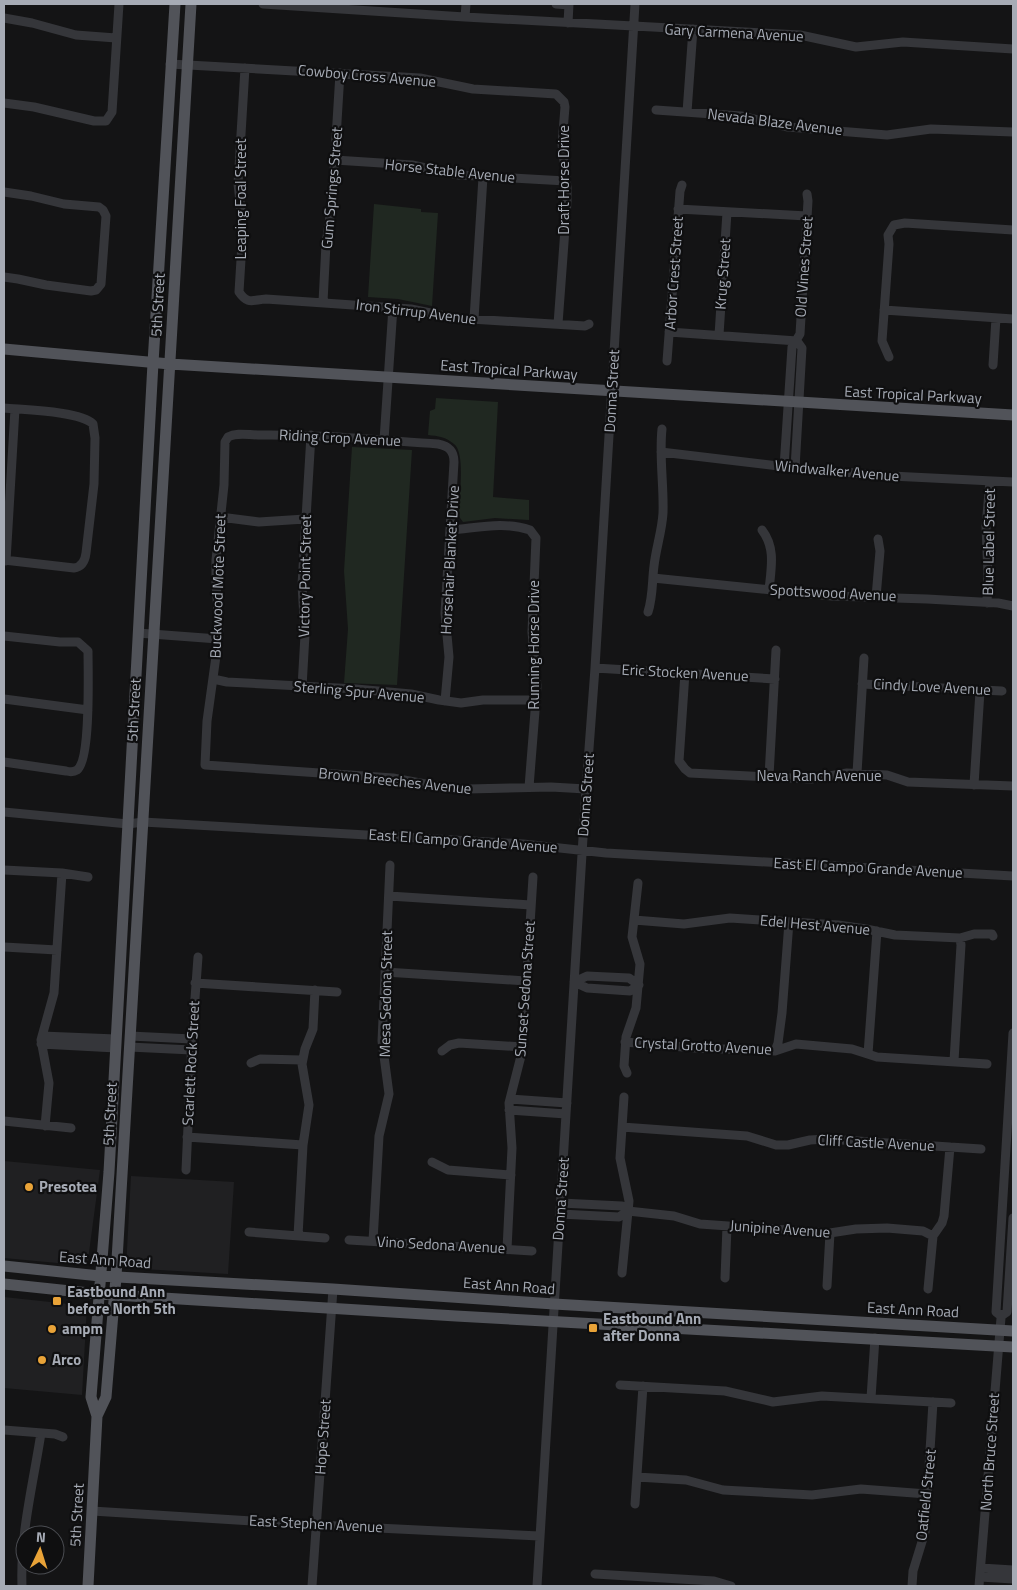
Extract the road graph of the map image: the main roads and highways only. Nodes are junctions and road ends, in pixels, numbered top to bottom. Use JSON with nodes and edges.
{"nodes":[{"id":1,"x":174,"y":4,"type":"edge"},
{"id":2,"x":191,"y":4,"type":"edge"},
{"id":3,"x":4,"y":349,"type":"edge"},
{"id":4,"x":153,"y":363,"type":"junction"},
{"id":5,"x":170,"y":364,"type":"junction"},
{"id":6,"x":1013,"y":415,"type":"edge"},
{"id":7,"x":118,"y":998,"type":"junction"},
{"id":8,"x":129,"y":1041,"type":"junction"},
{"id":9,"x":116,"y":1044,"type":"junction"},
{"id":10,"x":126,"y":1092,"type":"junction"},
{"id":11,"x":4,"y":1266,"type":"edge"},
{"id":12,"x":100,"y":1276,"type":"junction"},
{"id":13,"x":116,"y":1277,"type":"junction"},
{"id":14,"x":4,"y":1284,"type":"edge"},
{"id":15,"x":99,"y":1294,"type":"junction"},
{"id":16,"x":114,"y":1295,"type":"junction"},
{"id":17,"x":1013,"y":1331,"type":"edge"},
{"id":18,"x":1013,"y":1347,"type":"edge"},
{"id":19,"x":98,"y":1416,"type":"junction"},
{"id":20,"x":88,"y":1586,"type":"edge"}],
"edges":[{"from":1,"to":4,"type":"main road","name":"5th Street"},
{"from":2,"to":5,"type":"main road","name":"5th Street"},
{"from":3,"to":4,"type":"main road","name":"East Tropical Parkway"},
{"from":4,"to":5,"type":"main road","name":"East Tropical Parkway"},
{"from":4,"to":7,"type":"main road","name":"5th Street"},
{"from":5,"to":6,"type":"main road","name":"East Tropical Parkway"},
{"from":5,"to":8,"type":"main road","name":"5th Street"},
{"from":7,"to":8,"type":"main road"},
{"from":7,"to":9,"type":"main road","name":"5th Street"},
{"from":8,"to":10,"type":"main road","name":"5th Street"},
{"from":9,"to":10,"type":"main road"},
{"from":9,"to":12,"type":"main road","name":"5th Street"},
{"from":10,"to":13,"type":"main road","name":"5th Street"},
{"from":11,"to":12,"type":"main road","name":"East Ann Road"},
{"from":12,"to":13,"type":"main road","name":"East Ann Road"},
{"from":12,"to":15,"type":"main road","name":"5th Street"},
{"from":13,"to":16,"type":"main road","name":"5th Street"},
{"from":13,"to":17,"type":"main road","name":"East Ann Road"},
{"from":14,"to":15,"type":"main road","name":"East Ann Road"},
{"from":15,"to":16,"type":"main road","name":"East Ann Road"},
{"from":15,"to":19,"type":"main road","name":"5th Street"},
{"from":16,"to":18,"type":"main road","name":"East Ann Road"},
{"from":16,"to":19,"type":"main road","name":"5th Street"},
{"from":19,"to":20,"type":"main road","name":"5th Street"}]}
